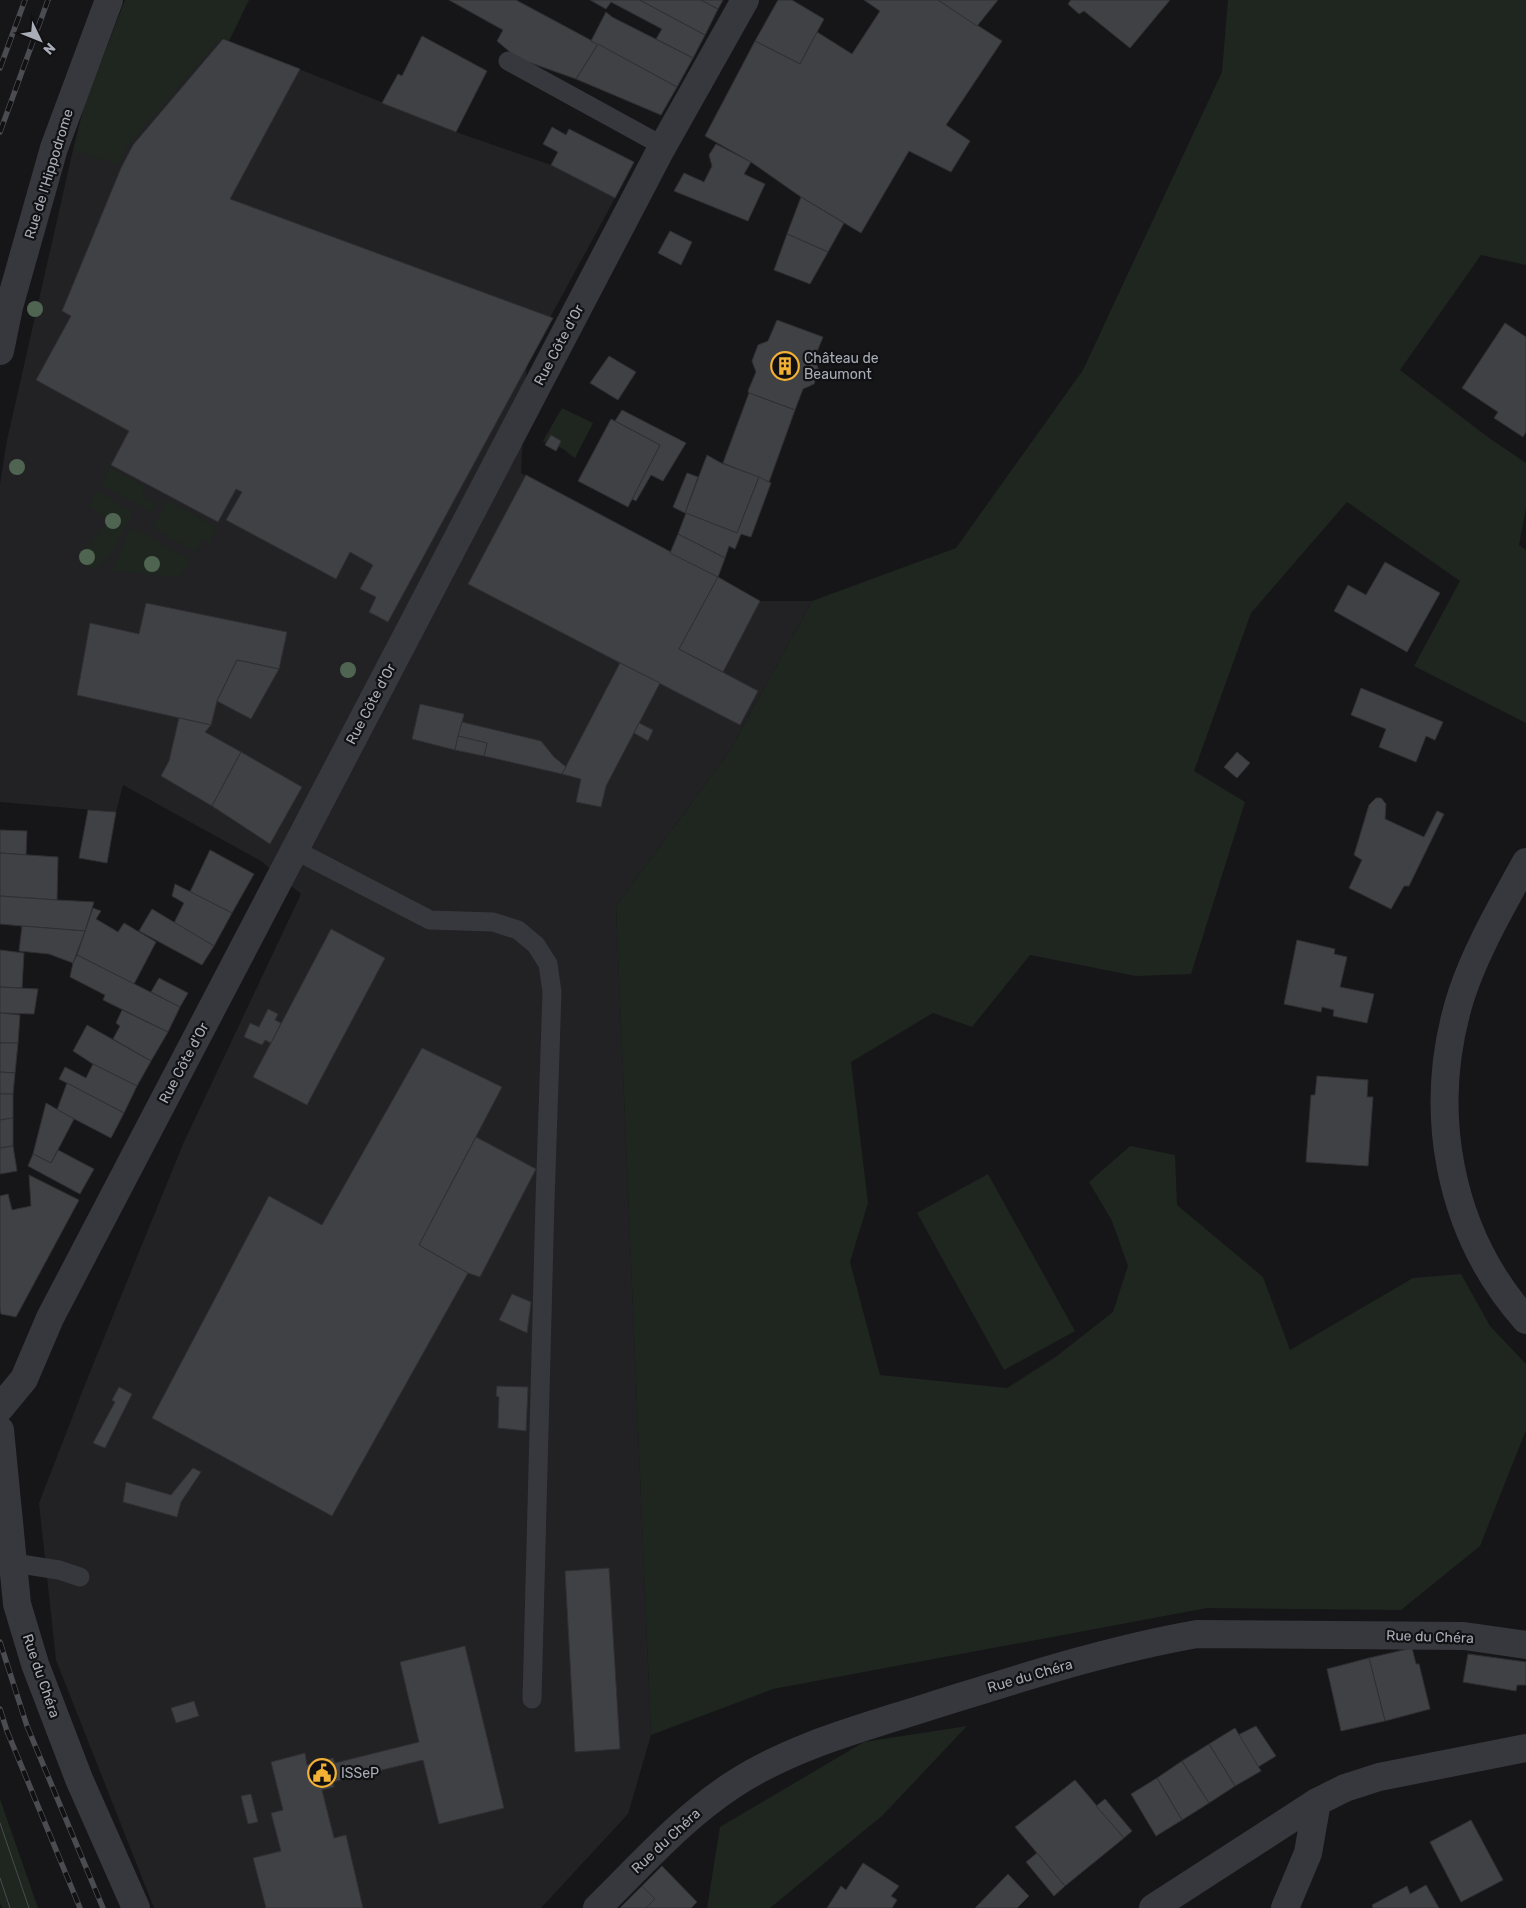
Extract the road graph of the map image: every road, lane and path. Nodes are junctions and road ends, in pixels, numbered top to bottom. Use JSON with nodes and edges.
{"nodes":[{"id":1,"x":109,"y":0,"type":"edge"},
{"id":2,"x":745,"y":0,"type":"edge"},
{"id":3,"x":508,"y":61,"type":"dead end"},
{"id":4,"x":663,"y":146,"type":"junction"},
{"id":5,"x":0,"y":351,"type":"edge"},
{"id":6,"x":295,"y":850,"type":"junction"},
{"id":7,"x":1526,"y":862,"type":"edge"},
{"id":8,"x":1526,"y":1320,"type":"edge"},
{"id":9,"x":0,"y":1408,"type":"edge"},
{"id":10,"x":0,"y":1430,"type":"edge"},
{"id":11,"x":14,"y":1563,"type":"junction"},
{"id":12,"x":80,"y":1577,"type":"dead end"},
{"id":13,"x":1526,"y":1645,"type":"edge"},
{"id":14,"x":532,"y":1699,"type":"dead end"},
{"id":15,"x":1526,"y":1748,"type":"edge"},
{"id":16,"x":1317,"y":1802,"type":"junction"},
{"id":17,"x":136,"y":1908,"type":"edge"},
{"id":18,"x":597,"y":1908,"type":"edge"},
{"id":19,"x":1153,"y":1908,"type":"edge"},
{"id":20,"x":1286,"y":1908,"type":"edge"}],
"edges":[{"from":1,"to":5,"type":"street","name":"Rue de l'Hippodrome"},
{"from":2,"to":4,"type":"street","name":"Rue Côte d'Or"},
{"from":3,"to":4,"type":"lane"},
{"from":4,"to":6,"type":"street","name":"Rue Côte d'Or"},
{"from":6,"to":9,"type":"street","name":"Rue Côte d'Or"},
{"from":6,"to":14,"type":"lane"},
{"from":7,"to":8,"type":"street"},
{"from":10,"to":11,"type":"street","name":"Rue du Chéra"},
{"from":11,"to":12,"type":"lane"},
{"from":11,"to":17,"type":"street","name":"Rue du Chéra"},
{"from":13,"to":18,"type":"street","name":"Rue du Chéra"},
{"from":15,"to":16,"type":"street"},
{"from":16,"to":19,"type":"street"},
{"from":16,"to":20,"type":"street"}]}
